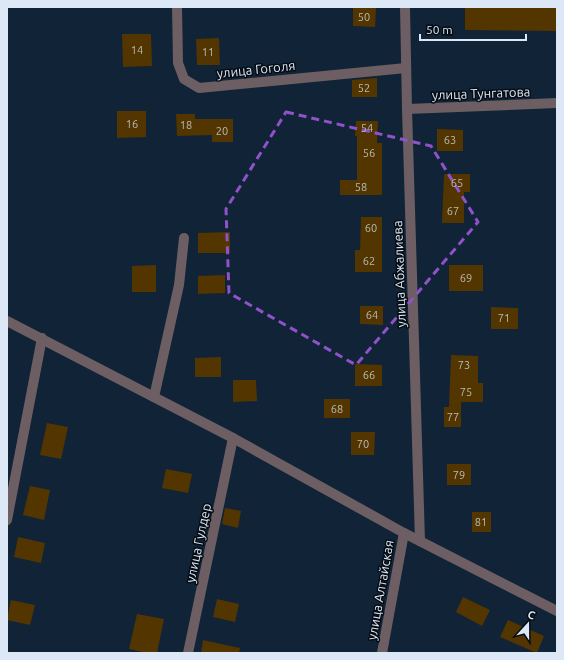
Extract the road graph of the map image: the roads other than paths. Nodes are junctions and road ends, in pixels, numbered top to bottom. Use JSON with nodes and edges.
{"nodes":[{"id":1,"x":177,"y":7,"type":"edge"},
{"id":2,"x":405,"y":7,"type":"edge"},
{"id":3,"x":406,"y":68,"type":"junction"},
{"id":4,"x":557,"y":103,"type":"edge"},
{"id":5,"x":407,"y":109,"type":"junction"},
{"id":6,"x":184,"y":238,"type":"dead end"},
{"id":7,"x":7,"y":321,"type":"edge"},
{"id":8,"x":42,"y":338,"type":"junction"},
{"id":9,"x":154,"y":397,"type":"junction"},
{"id":10,"x":233,"y":438,"type":"junction"},
{"id":11,"x":7,"y":520,"type":"edge"},
{"id":12,"x":404,"y":533,"type":"junction"},
{"id":13,"x":420,"y":541,"type":"junction"},
{"id":14,"x":557,"y":611,"type":"edge"},
{"id":15,"x":188,"y":653,"type":"edge"},
{"id":16,"x":382,"y":653,"type":"edge"}],
"edges":[{"from":1,"to":3,"type":"street","name":"улица Гоголя"},
{"from":2,"to":3,"type":"street","name":"улица Абжалиева"},
{"from":3,"to":5,"type":"street","name":"улица Абжалиева"},
{"from":4,"to":5,"type":"street","name":"улица Тунгатова"},
{"from":5,"to":13,"type":"street","name":"улица Абжалиева"},
{"from":6,"to":9,"type":"street"},
{"from":7,"to":8,"type":"street"},
{"from":8,"to":9,"type":"street"},
{"from":8,"to":11,"type":"street"},
{"from":9,"to":10,"type":"street"},
{"from":10,"to":12,"type":"street"},
{"from":10,"to":15,"type":"street","name":"улица Гулдер"},
{"from":12,"to":13,"type":"street"},
{"from":12,"to":16,"type":"street","name":"улица Алтайская"},
{"from":13,"to":14,"type":"street"}]}
